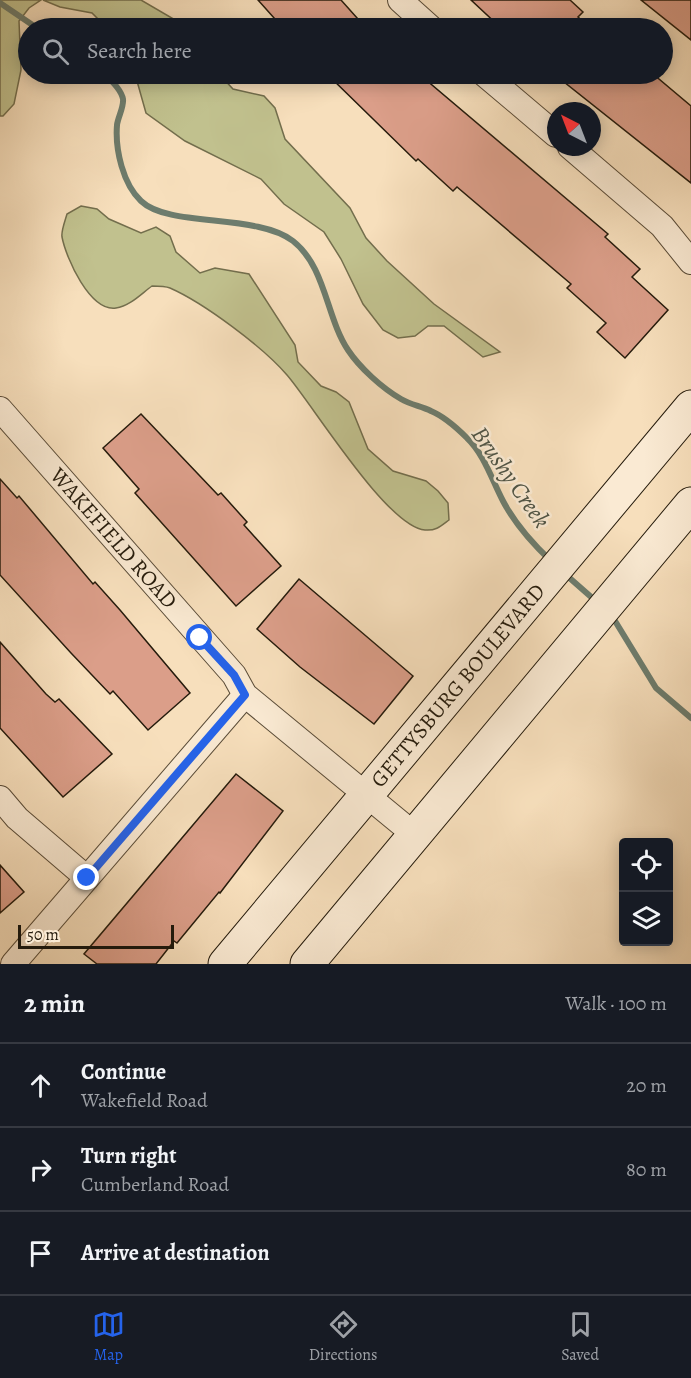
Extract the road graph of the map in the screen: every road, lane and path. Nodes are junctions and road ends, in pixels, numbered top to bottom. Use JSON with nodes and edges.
{"nodes":[{"id":1,"x":400,"y":0,"type":"edge"},
{"id":2,"x":420,"y":18,"type":"edge"},
{"id":3,"x":496,"y":84,"type":"edge"},
{"id":4,"x":547,"y":127,"type":"edge"},
{"id":5,"x":580,"y":156,"type":"edge"},
{"id":6,"x":662,"y":226,"type":"junction"},
{"id":7,"x":691,"y":235,"type":"edge"},
{"id":8,"x":691,"y":262,"type":"edge"},
{"id":9,"x":691,"y":407,"type":"edge"},
{"id":10,"x":0,"y":409,"type":"edge"},
{"id":11,"x":691,"y":504,"type":"edge"},
{"id":12,"x":245,"y":695,"type":"junction"},
{"id":13,"x":366,"y":795,"type":"junction"},
{"id":14,"x":0,"y":798,"type":"edge"},
{"id":15,"x":415,"y":835,"type":"junction"},
{"id":16,"x":87,"y":878,"type":"junction"},
{"id":17,"x":13,"y":964,"type":"edge"},
{"id":18,"x":225,"y":964,"type":"edge"},
{"id":19,"x":307,"y":964,"type":"edge"}],
"edges":[{"from":1,"to":2,"type":"street"},
{"from":3,"to":4,"type":"street"},
{"from":5,"to":6,"type":"street"},
{"from":6,"to":7,"type":"street"},
{"from":6,"to":8,"type":"street"},
{"from":9,"to":13,"type":"street","name":"GETTYSBURG BOULEVARD"},
{"from":10,"to":12,"type":"street","name":"WAKEFIELD ROAD"},
{"from":11,"to":15,"type":"street"},
{"from":12,"to":13,"type":"street","name":"WAKEFIELD ROAD"},
{"from":12,"to":16,"type":"street"},
{"from":13,"to":15,"type":"street","name":"WAKEFIELD ROAD"},
{"from":13,"to":18,"type":"street","name":"GETTYSBURG BOULEVARD"},
{"from":14,"to":16,"type":"street"},
{"from":15,"to":19,"type":"street"},
{"from":16,"to":17,"type":"street"}]}
